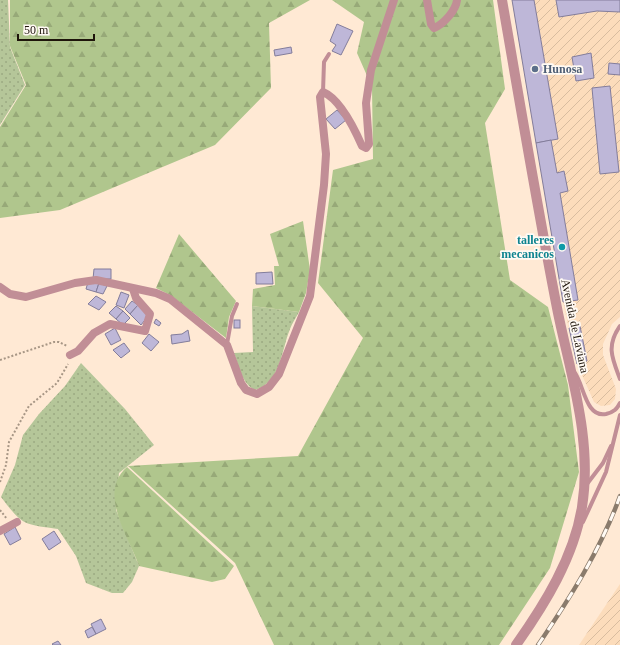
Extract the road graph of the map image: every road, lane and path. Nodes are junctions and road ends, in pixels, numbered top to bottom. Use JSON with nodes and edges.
{"nodes":[{"id":1,"x":394,"y":0,"type":"edge"},
{"id":2,"x":427,"y":0,"type":"edge"},
{"id":3,"x":457,"y":0,"type":"edge"},
{"id":4,"x":502,"y":0,"type":"edge"},
{"id":5,"x":328,"y":54,"type":"dead end"},
{"id":6,"x":323,"y":92,"type":"junction"},
{"id":7,"x":0,"y":287,"type":"edge"},
{"id":8,"x":133,"y":289,"type":"junction"},
{"id":9,"x":237,"y":304,"type":"dead end"},
{"id":10,"x":620,"y":326,"type":"edge"},
{"id":11,"x":227,"y":345,"type":"junction"},
{"id":12,"x":70,"y":355,"type":"junction"},
{"id":13,"x":0,"y":360,"type":"edge"},
{"id":14,"x":570,"y":366,"type":"junction"},
{"id":15,"x":620,"y":379,"type":"edge"},
{"id":16,"x":620,"y":403,"type":"edge"},
{"id":17,"x":620,"y":415,"type":"edge"},
{"id":18,"x":616,"y":433,"type":"junction"},
{"id":19,"x":0,"y":482,"type":"edge"},
{"id":20,"x":584,"y":487,"type":"junction"},
{"id":21,"x":17,"y":522,"type":"dead end"},
{"id":22,"x":0,"y":531,"type":"edge"},
{"id":23,"x":573,"y":542,"type":"junction"},
{"id":24,"x":516,"y":645,"type":"edge"}],
"edges":[{"from":1,"to":6,"type":"street"},
{"from":2,"to":3,"type":"street"},
{"from":4,"to":14,"type":"street","name":"Avenida de Laviana"},
{"from":5,"to":6,"type":"lane"},
{"from":6,"to":11,"type":"street"},
{"from":7,"to":8,"type":"street"},
{"from":8,"to":11,"type":"street"},
{"from":8,"to":12,"type":"street"},
{"from":9,"to":11,"type":"lane"},
{"from":10,"to":15,"type":"lane"},
{"from":12,"to":13,"type":"path"},
{"from":12,"to":19,"type":"path"},
{"from":14,"to":16,"type":"lane"},
{"from":14,"to":20,"type":"street","name":"Avenida de Laviana"},
{"from":17,"to":18,"type":"lane"},
{"from":18,"to":20,"type":"lane"},
{"from":18,"to":23,"type":"lane"},
{"from":20,"to":23,"type":"street","name":"Avenida de Laviana"},
{"from":21,"to":22,"type":"street"},
{"from":23,"to":24,"type":"street","name":"Avenida de Laviana"}]}
